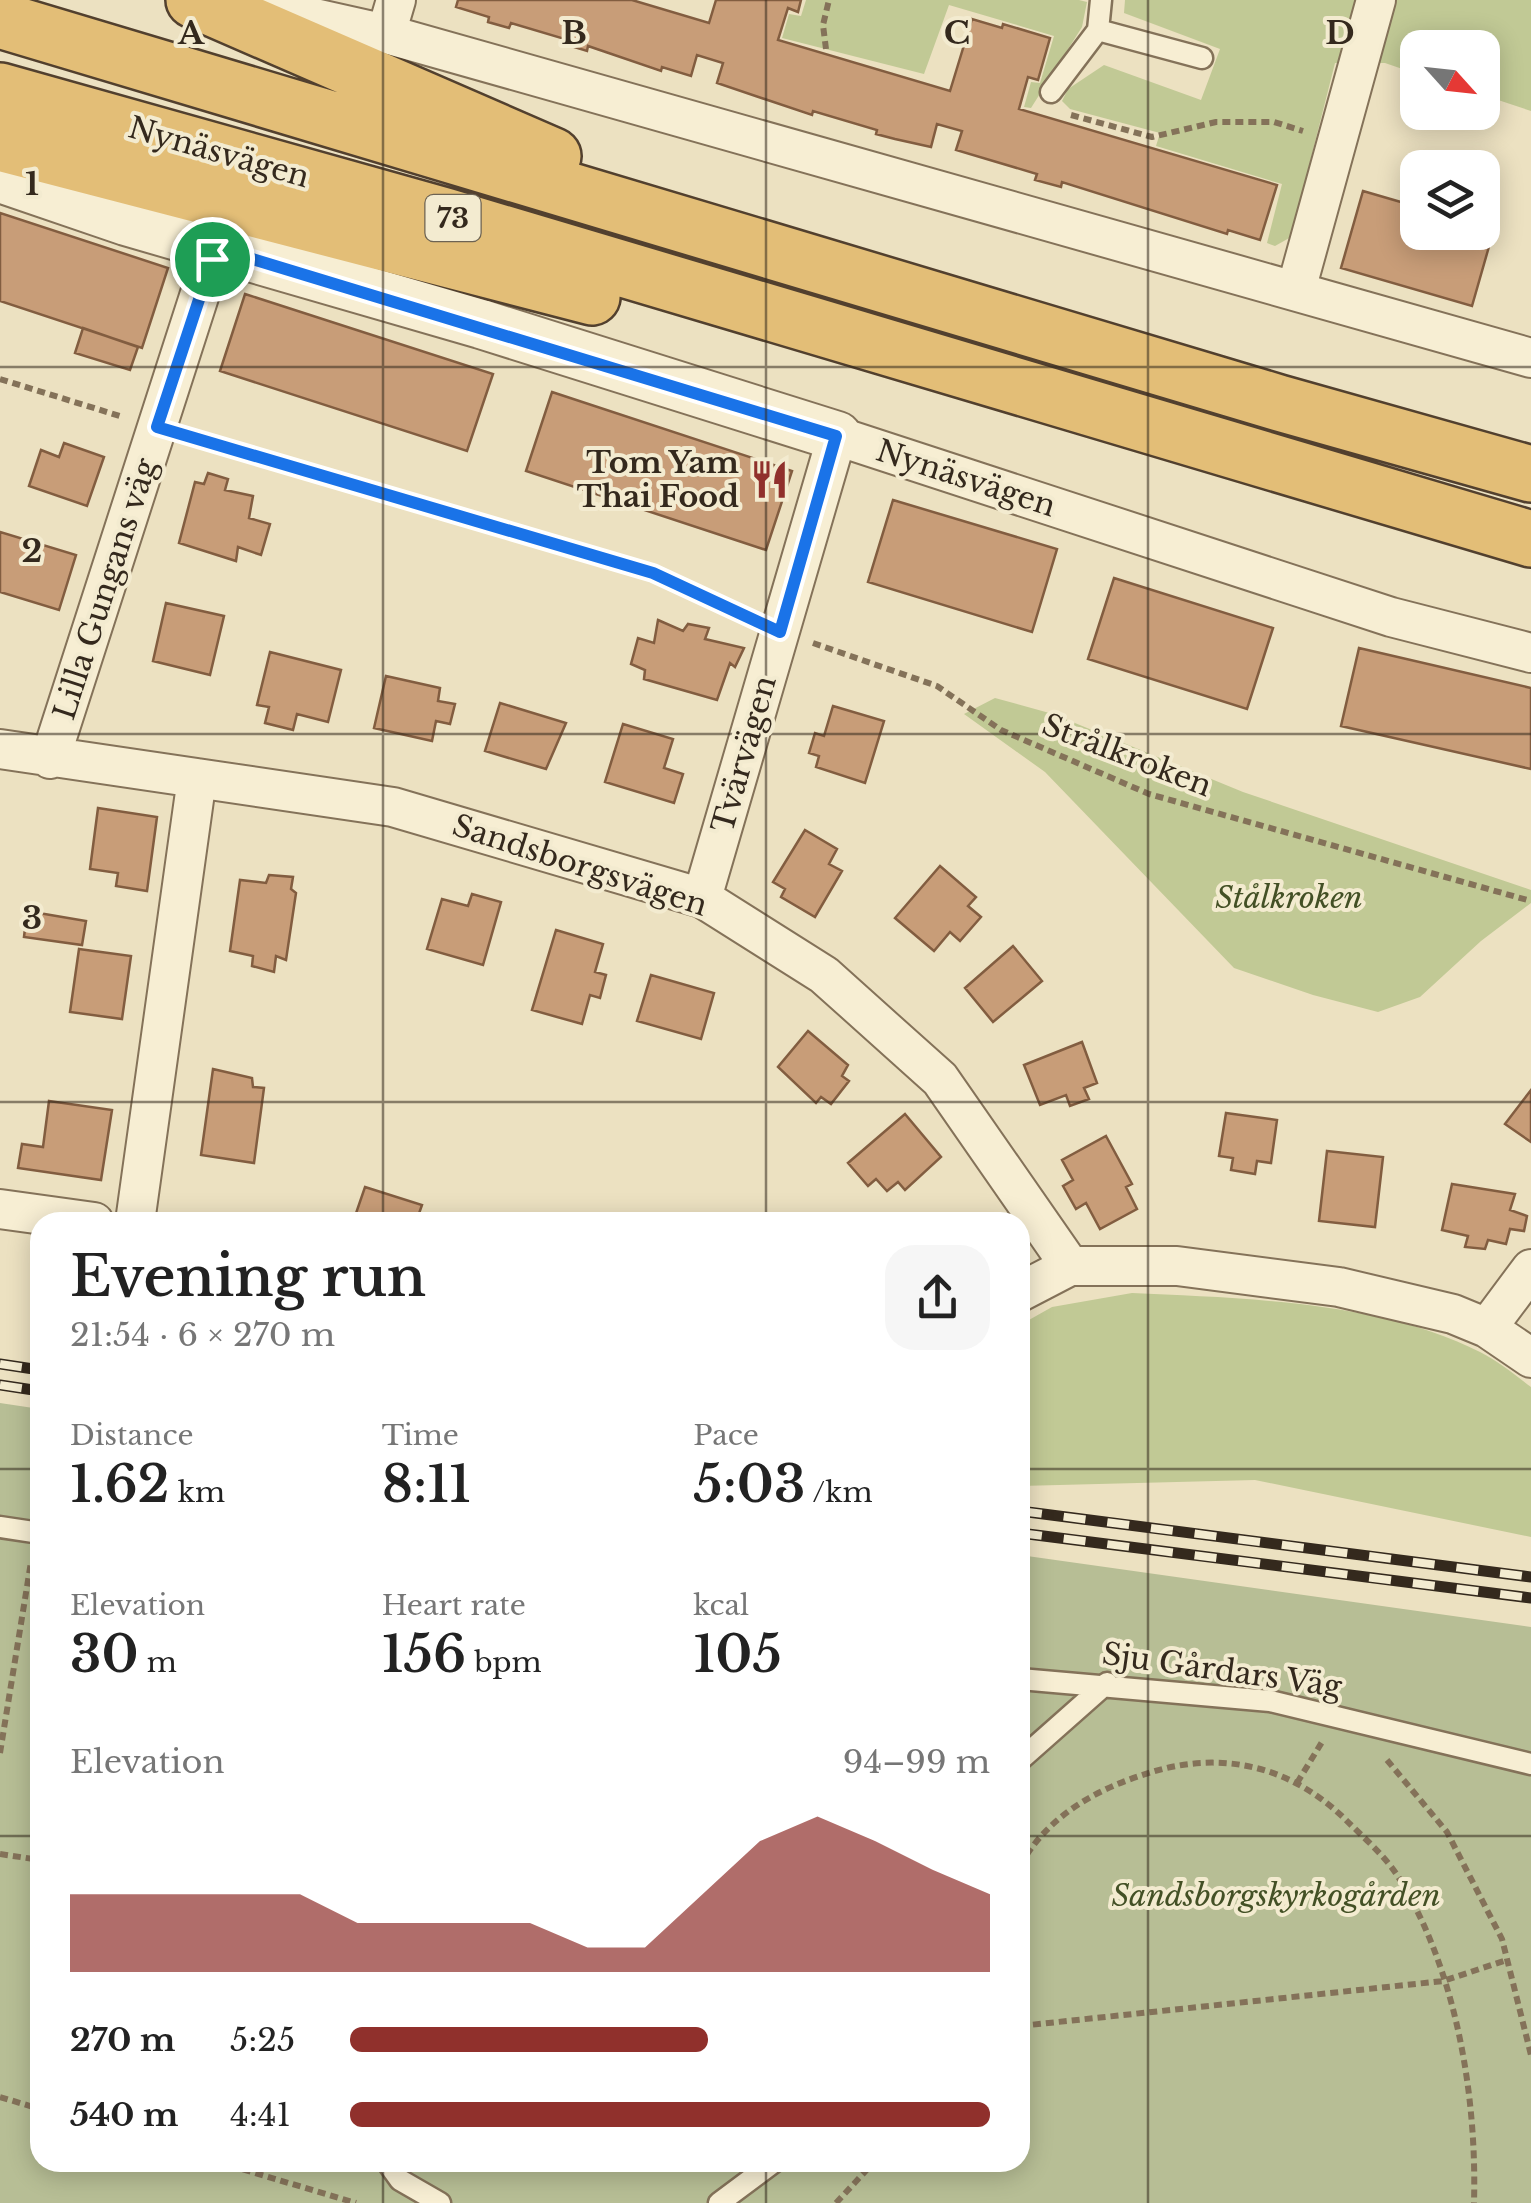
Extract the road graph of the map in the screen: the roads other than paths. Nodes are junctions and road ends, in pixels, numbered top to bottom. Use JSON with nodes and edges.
{"nodes":[{"id":1,"x":194,"y":0,"type":"edge"},
{"id":2,"x":238,"y":0,"type":"edge"},
{"id":3,"x":1100,"y":0,"type":"edge"},
{"id":4,"x":1376,"y":0,"type":"edge"},
{"id":5,"x":391,"y":17,"type":"edge"},
{"id":6,"x":0,"y":20,"type":"edge"},
{"id":7,"x":1098,"y":30,"type":"junction"},
{"id":8,"x":1202,"y":58,"type":"dead end"},
{"id":9,"x":0,"y":90,"type":"edge"},
{"id":10,"x":1051,"y":92,"type":"road end"},
{"id":11,"x":0,"y":143,"type":"edge"},
{"id":12,"x":0,"y":178,"type":"edge"},
{"id":13,"x":216,"y":248,"type":"junction"},
{"id":14,"x":786,"y":256,"type":"junction"},
{"id":15,"x":1296,"y":290,"type":"junction"},
{"id":16,"x":904,"y":353,"type":"junction"},
{"id":17,"x":1531,"y":358,"type":"edge"},
{"id":18,"x":836,"y":436,"type":"junction"},
{"id":19,"x":1531,"y":474,"type":"edge"},
{"id":20,"x":1531,"y":540,"type":"edge"},
{"id":21,"x":1531,"y":653,"type":"edge"},
{"id":22,"x":0,"y":749,"type":"edge"},
{"id":23,"x":50,"y":759,"type":"junction"},
{"id":24,"x":197,"y":778,"type":"junction"},
{"id":25,"x":702,"y":898,"type":"junction"},
{"id":26,"x":0,"y":1209,"type":"edge"},
{"id":27,"x":136,"y":1212,"type":"edge"},
{"id":28,"x":30,"y":1213,"type":"edge"},
{"id":29,"x":1070,"y":1266,"type":"junction"},
{"id":30,"x":1531,"y":1270,"type":"edge"},
{"id":31,"x":1030,"y":1287,"type":"edge"},
{"id":32,"x":1487,"y":1328,"type":"junction"},
{"id":33,"x":1531,"y":1358,"type":"edge"},
{"id":34,"x":0,"y":1527,"type":"edge"},
{"id":35,"x":30,"y":1531,"type":"edge"},
{"id":36,"x":1030,"y":1679,"type":"edge"},
{"id":37,"x":1107,"y":1683,"type":"junction"},
{"id":38,"x":1030,"y":1751,"type":"edge"},
{"id":39,"x":1531,"y":1764,"type":"edge"},
{"id":40,"x":394,"y":2172,"type":"edge"},
{"id":41,"x":761,"y":2172,"type":"edge"},
{"id":42,"x":439,"y":2203,"type":"edge"},
{"id":43,"x":719,"y":2203,"type":"edge"}],
"edges":[{"from":1,"to":14,"type":"highway"},
{"from":2,"to":5,"type":"street"},
{"from":3,"to":7,"type":"lane"},
{"from":4,"to":15,"type":"street"},
{"from":5,"to":15,"type":"street"},
{"from":6,"to":14,"type":"highway","name":"Nynäsvägen","number":"73"},
{"from":7,"to":8,"type":"lane"},
{"from":7,"to":10,"type":"lane"},
{"from":9,"to":16,"type":"highway","name":"Nynäsvägen","number":"73"},
{"from":11,"to":16,"type":"highway"},
{"from":12,"to":13,"type":"street","name":"Nynäsvägen"},
{"from":13,"to":18,"type":"street","name":"Nynäsvägen"},
{"from":13,"to":23,"type":"street","name":"Lilla Gungans väg"},
{"from":14,"to":19,"type":"highway","name":"Nynäsvägen","number":"73"},
{"from":15,"to":17,"type":"street"},
{"from":16,"to":20,"type":"highway","name":"Nynäsvägen","number":"73"},
{"from":18,"to":21,"type":"street","name":"Nynäsvägen"},
{"from":18,"to":25,"type":"street","name":"Tvärvägen"},
{"from":22,"to":23,"type":"street","name":"Sandsborgsvägen"},
{"from":23,"to":24,"type":"street","name":"Sandsborgsvägen"},
{"from":24,"to":25,"type":"street","name":"Sandsborgsvägen"},
{"from":24,"to":27,"type":"street"},
{"from":25,"to":29,"type":"street","name":"Sandsborgsvägen"},
{"from":26,"to":28,"type":"street"},
{"from":29,"to":31,"type":"street"},
{"from":29,"to":32,"type":"street"},
{"from":30,"to":32,"type":"street"},
{"from":32,"to":33,"type":"street"},
{"from":34,"to":35,"type":"lane"},
{"from":36,"to":37,"type":"lane","name":"Sju Gårdars Väg"},
{"from":37,"to":38,"type":"lane"},
{"from":37,"to":39,"type":"lane","name":"Sju Gårdars Väg"},
{"from":40,"to":42,"type":"lane"},
{"from":41,"to":43,"type":"lane"}]}
